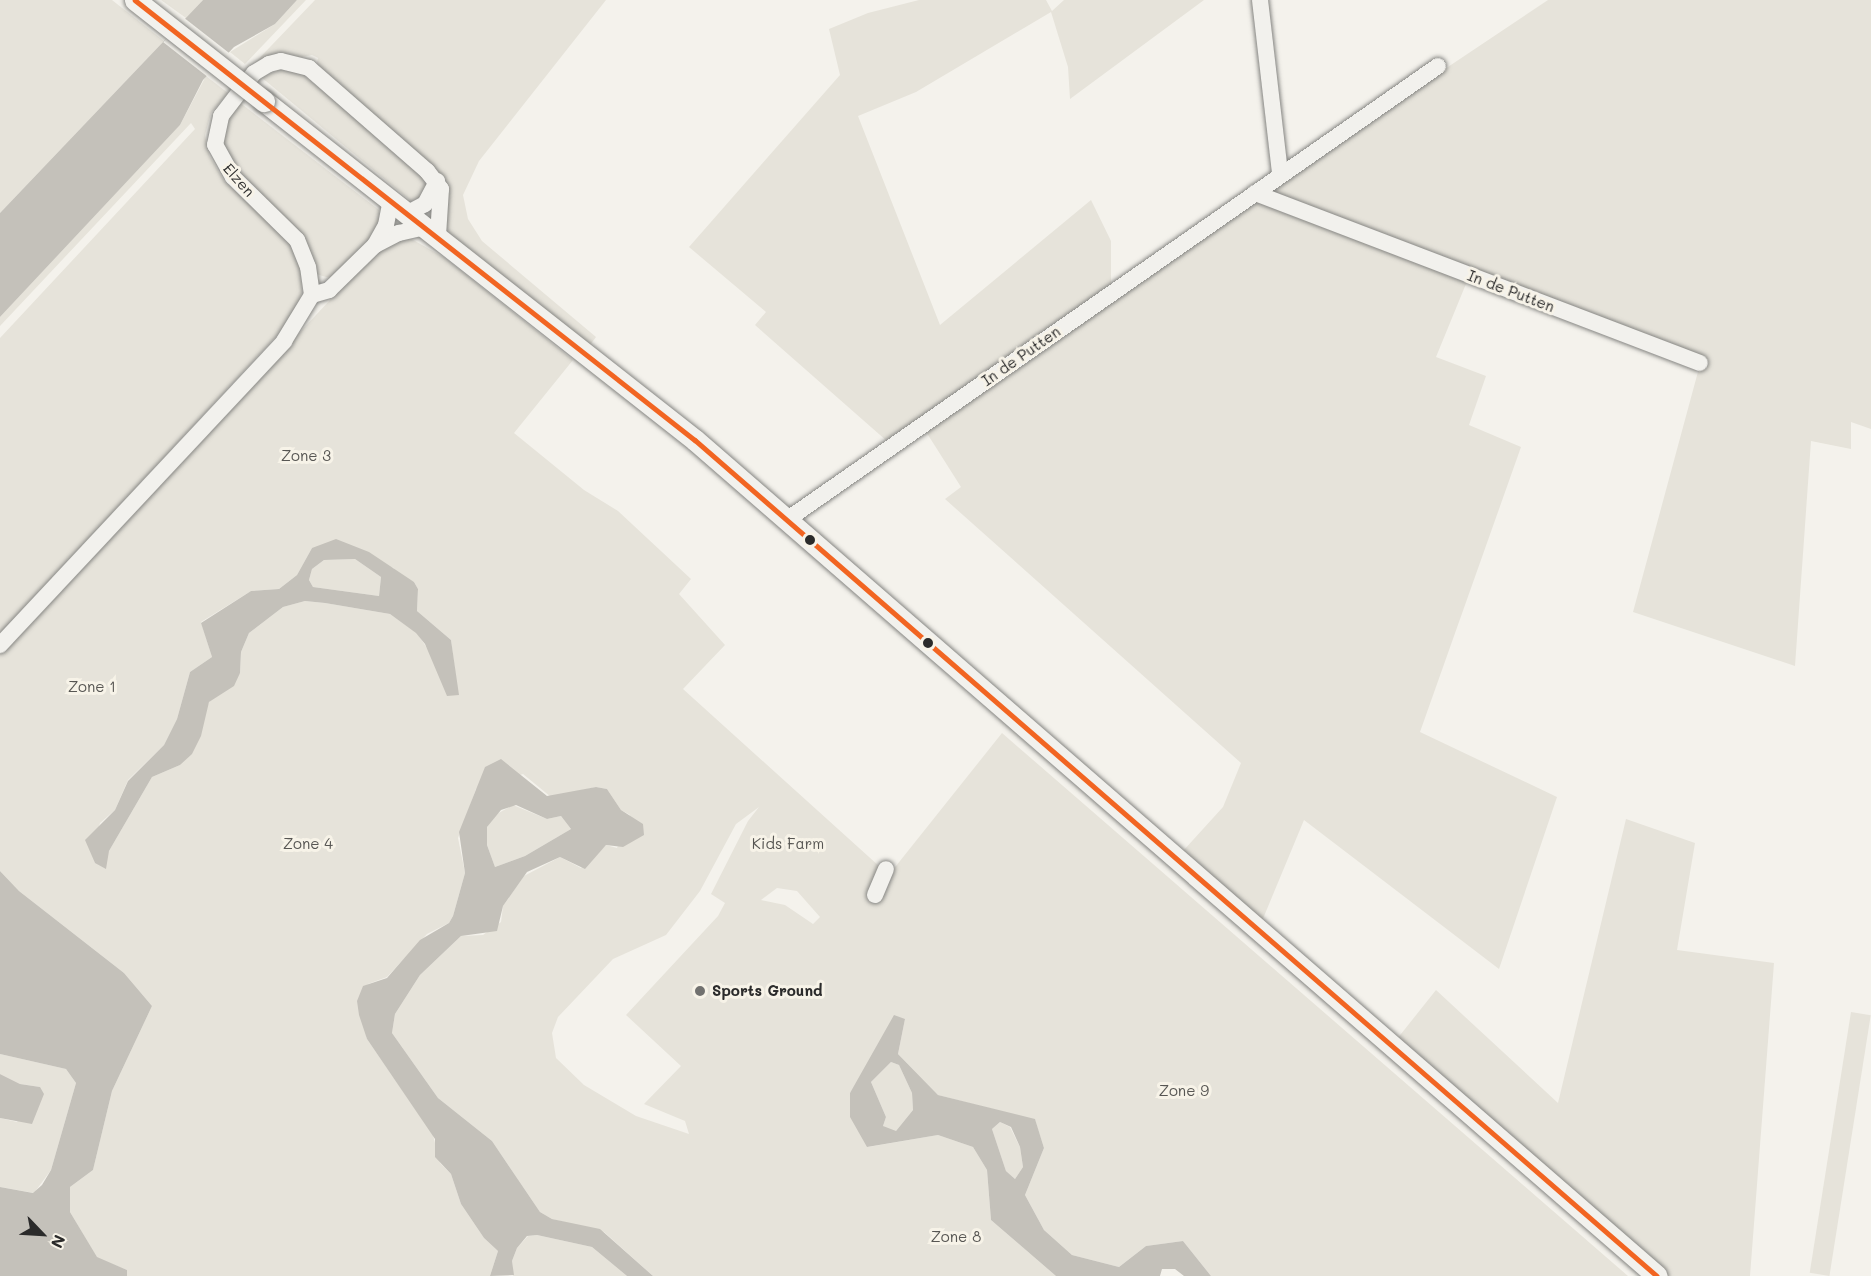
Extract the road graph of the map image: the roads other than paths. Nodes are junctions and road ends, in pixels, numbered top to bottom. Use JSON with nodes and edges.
{"nodes":[{"id":1,"x":135,"y":0,"type":"edge"},
{"id":2,"x":1260,"y":0,"type":"edge"},
{"id":3,"x":1438,"y":66,"type":"dead end"},
{"id":4,"x":1280,"y":174,"type":"junction"},
{"id":5,"x":436,"y":181,"type":"junction"},
{"id":6,"x":1254,"y":193,"type":"junction"},
{"id":7,"x":391,"y":200,"type":"junction"},
{"id":8,"x":408,"y":213,"type":"junction"},
{"id":9,"x":431,"y":232,"type":"junction"},
{"id":10,"x":375,"y":245,"type":"junction"},
{"id":11,"x":312,"y":295,"type":"junction"},
{"id":12,"x":1700,"y":363,"type":"dead end"},
{"id":13,"x":788,"y":519,"type":"junction"},
{"id":14,"x":0,"y":645,"type":"edge"},
{"id":15,"x":886,"y":869,"type":"dead end"},
{"id":16,"x":875,"y":895,"type":"dead end"},
{"id":17,"x":1658,"y":1276,"type":"edge"}],
"edges":[{"from":1,"to":7,"type":"main road","bridge":true},
{"from":2,"to":4,"type":"street"},
{"from":3,"to":4,"type":"street","name":"In de Putten"},
{"from":4,"to":6,"type":"street","name":"In de Putten"},
{"from":5,"to":8,"type":"street"},
{"from":5,"to":9,"type":"street"},
{"from":5,"to":11,"type":"street","name":"Elzen"},
{"from":6,"to":12,"type":"street","name":"In de Putten"},
{"from":6,"to":13,"type":"street","name":"In de Putten"},
{"from":7,"to":8,"type":"main road"},
{"from":7,"to":10,"type":"street"},
{"from":8,"to":9,"type":"main road"},
{"from":9,"to":10,"type":"street"},
{"from":9,"to":13,"type":"main road"},
{"from":10,"to":11,"type":"street"},
{"from":11,"to":14,"type":"street"},
{"from":13,"to":17,"type":"main road"},
{"from":15,"to":16,"type":"street"}]}
